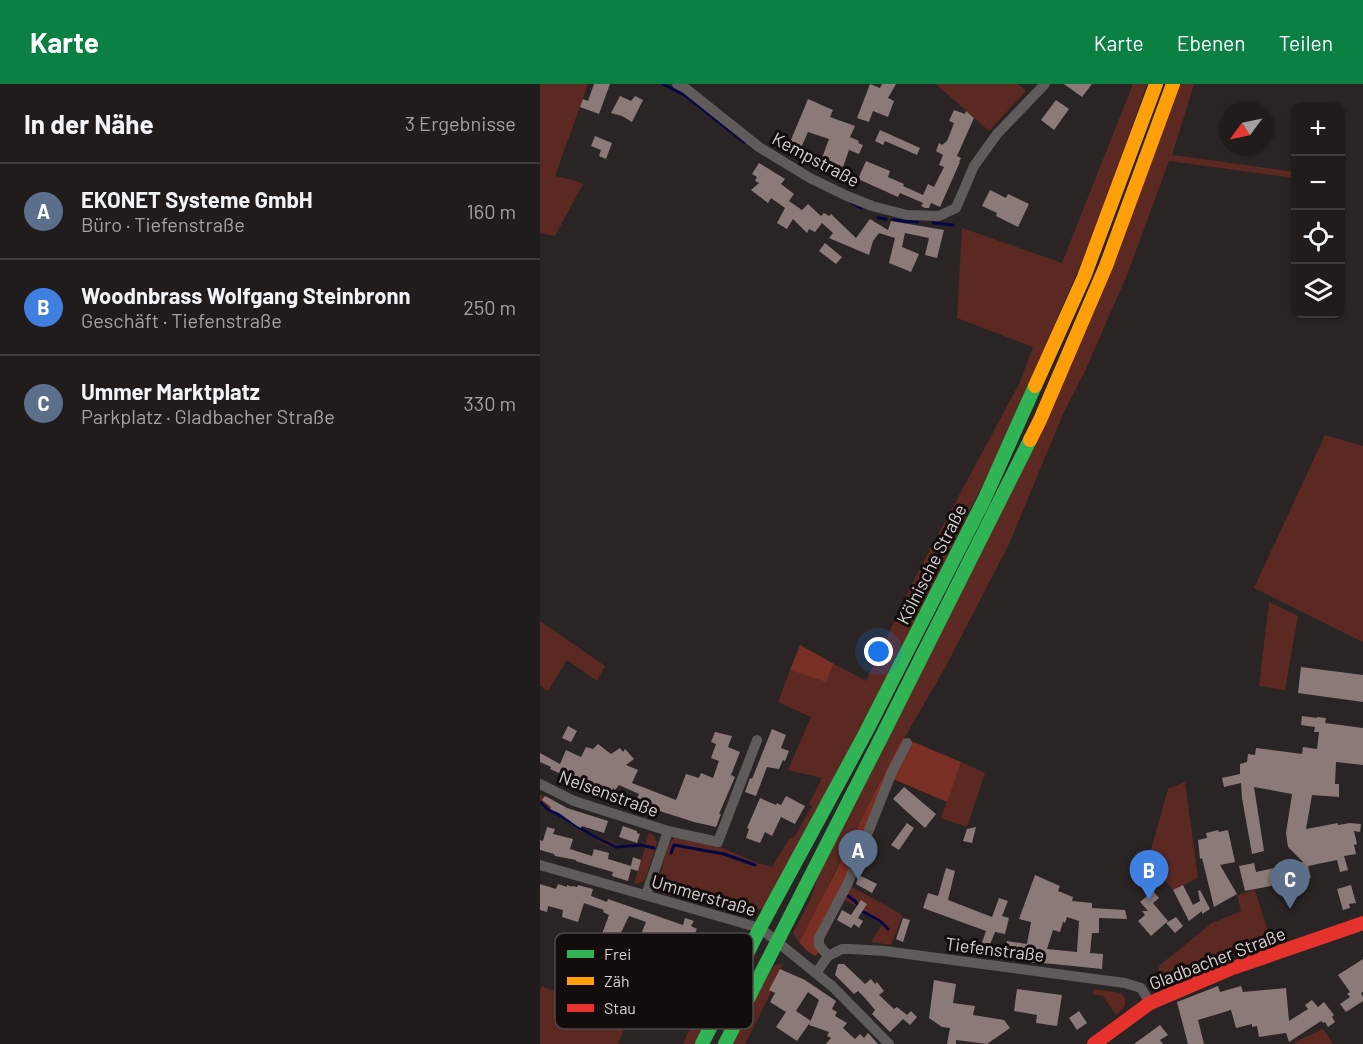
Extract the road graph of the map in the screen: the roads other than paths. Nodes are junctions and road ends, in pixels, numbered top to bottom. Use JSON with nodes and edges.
{"nodes":[{"id":1,"x":677,"y":84,"type":"edge"},
{"id":2,"x":1045,"y":84,"type":"edge"},
{"id":3,"x":1156,"y":84,"type":"edge"},
{"id":4,"x":1173,"y":84,"type":"edge"},
{"id":5,"x":757,"y":740,"type":"dead end"},
{"id":6,"x":907,"y":743,"type":"dead end"},
{"id":7,"x":540,"y":784,"type":"edge"},
{"id":8,"x":668,"y":831,"type":"junction"},
{"id":9,"x":540,"y":865,"type":"edge"},
{"id":10,"x":646,"y":895,"type":"junction"},
{"id":11,"x":1363,"y":923,"type":"edge"},
{"id":12,"x":760,"y":928,"type":"junction"},
{"id":13,"x":753,"y":942,"type":"edge"},
{"id":14,"x":777,"y":942,"type":"junction"},
{"id":15,"x":828,"y":956,"type":"junction"},
{"id":16,"x":817,"y":972,"type":"junction"},
{"id":17,"x":753,"y":989,"type":"edge"},
{"id":18,"x":1150,"y":1003,"type":"junction"},
{"id":19,"x":709,"y":1029,"type":"edge"},
{"id":20,"x":733,"y":1029,"type":"edge"},
{"id":21,"x":702,"y":1044,"type":"edge"},
{"id":22,"x":725,"y":1044,"type":"edge"},
{"id":23,"x":889,"y":1044,"type":"edge"},
{"id":24,"x":1094,"y":1044,"type":"edge"}],
"edges":[{"from":1,"to":2,"type":"street","name":"Kempstraße"},
{"from":3,"to":12,"type":"main road","name":"Kölnische Straße"},
{"from":4,"to":14,"type":"main road","name":"Kölnische Straße"},
{"from":5,"to":8,"type":"street","name":"Nelsenstraße"},
{"from":6,"to":15,"type":"street"},
{"from":7,"to":8,"type":"street","name":"Nelsenstraße"},
{"from":8,"to":10,"type":"street","name":"Nelsenstraße"},
{"from":9,"to":10,"type":"street","name":"Ummerstraße"},
{"from":10,"to":12,"type":"street","name":"Ummerstraße"},
{"from":11,"to":18,"type":"main road","name":"Gladbacher Straße"},
{"from":12,"to":13,"type":"main road","name":"Kölnische Straße"},
{"from":12,"to":14,"type":"street","name":"Ummerstraße"},
{"from":14,"to":16,"type":"street","name":"Ummerstraße"},
{"from":14,"to":17,"type":"main road","name":"Kölnische Straße"},
{"from":15,"to":16,"type":"street"},
{"from":15,"to":18,"type":"street","name":"Tiefenstraße"},
{"from":16,"to":23,"type":"street","name":"Ummerstraße"},
{"from":18,"to":24,"type":"main road","name":"Gladbacher Straße"},
{"from":19,"to":21,"type":"main road","name":"Kölnische Straße"},
{"from":20,"to":22,"type":"main road","name":"Kölnische Straße"}]}
